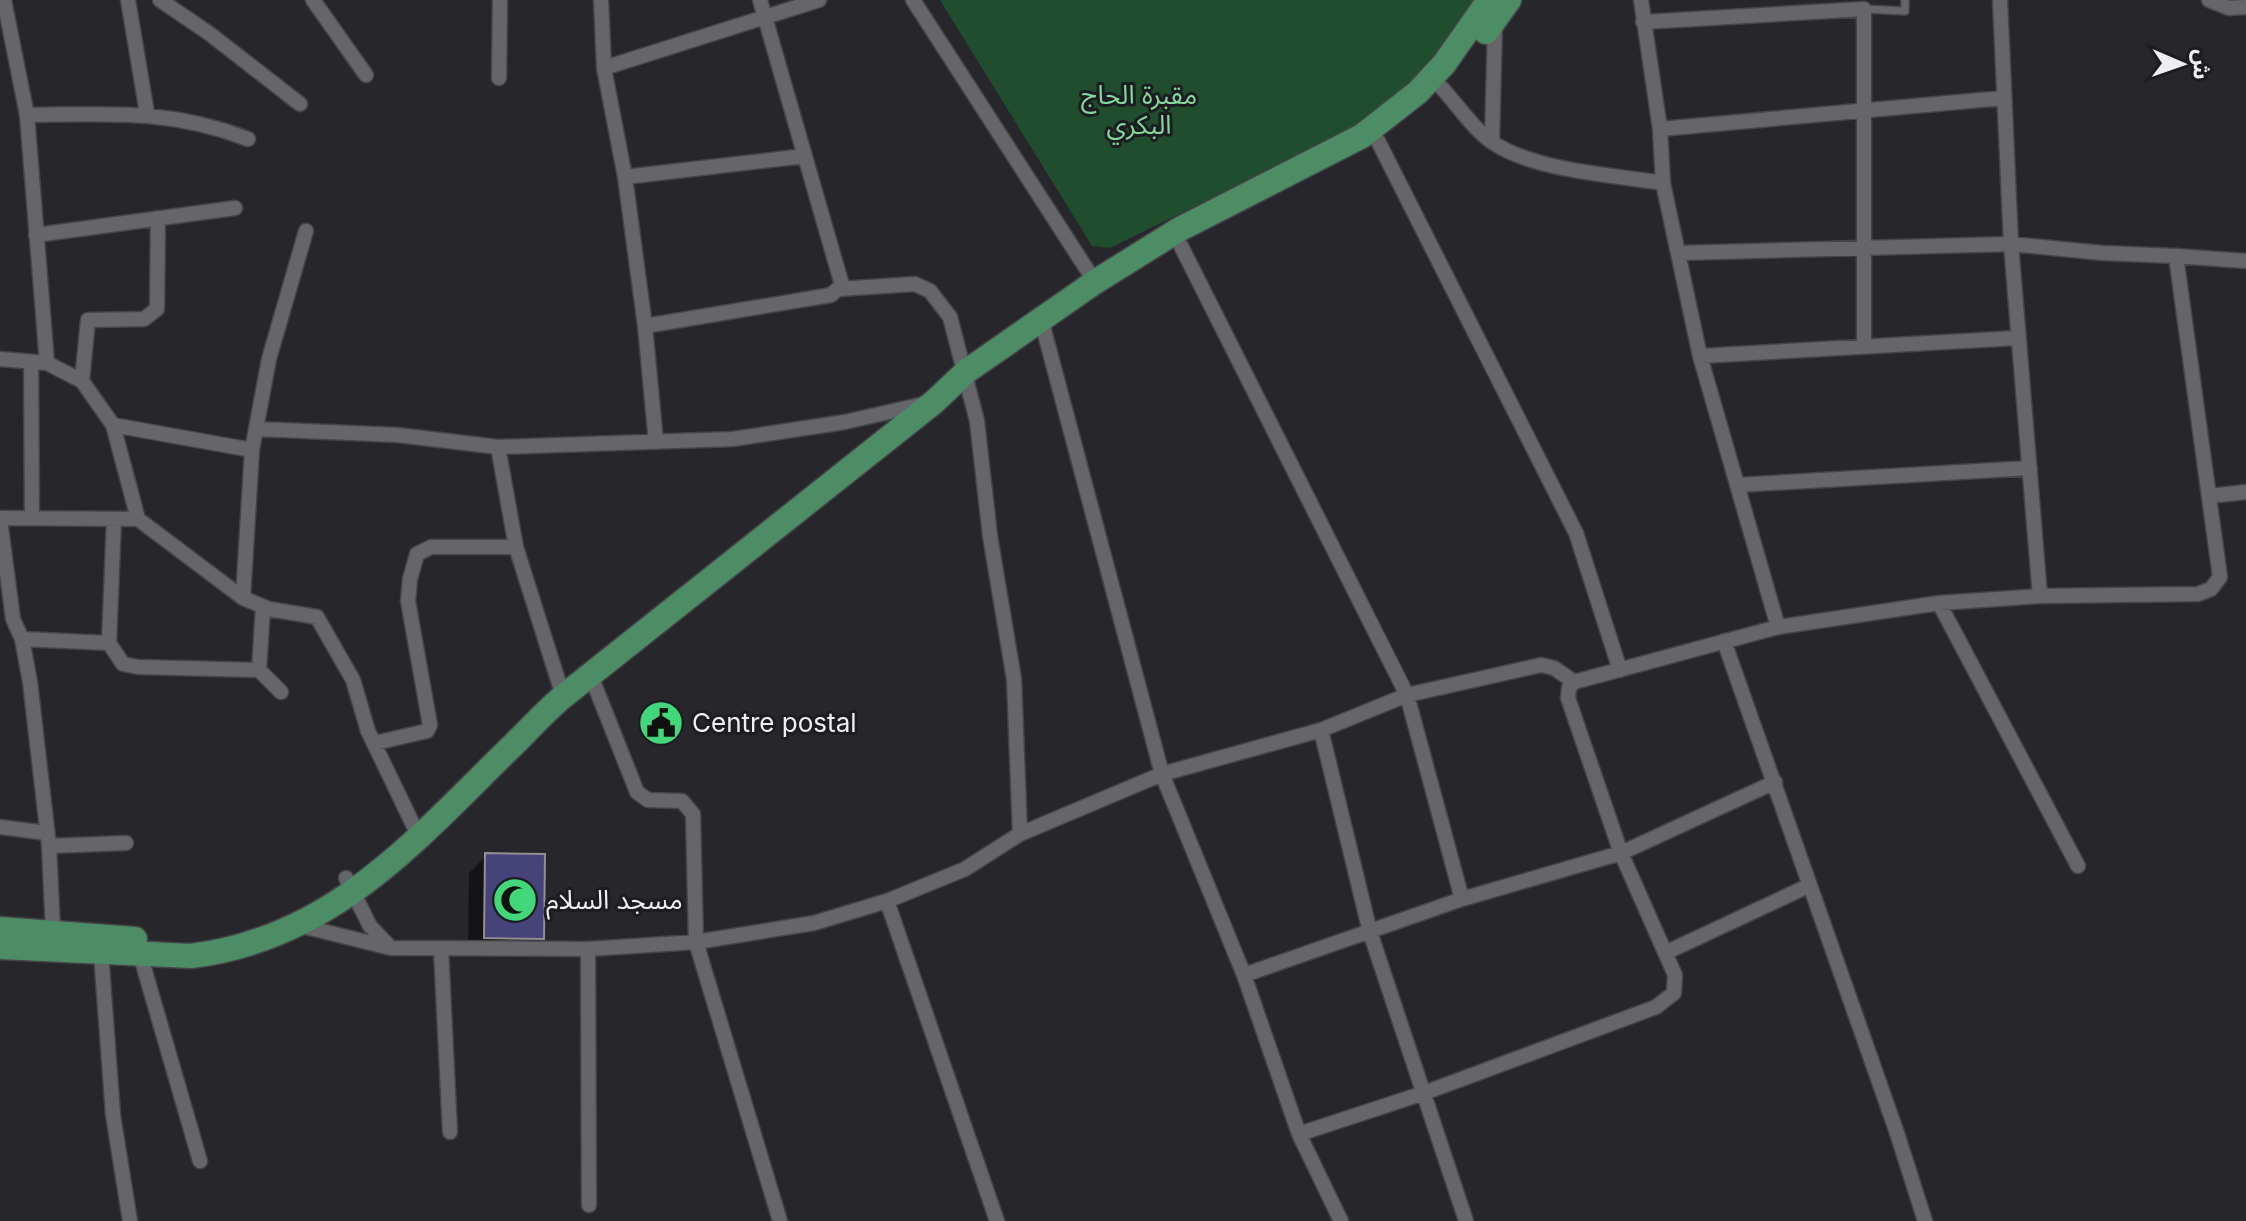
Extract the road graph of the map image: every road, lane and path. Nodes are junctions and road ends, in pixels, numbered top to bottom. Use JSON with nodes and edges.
{"nodes":[{"id":1,"x":4,"y":0,"type":"edge"},
{"id":2,"x":128,"y":0,"type":"edge"},
{"id":3,"x":160,"y":0,"type":"edge"},
{"id":4,"x":313,"y":0,"type":"edge"},
{"id":5,"x":500,"y":0,"type":"edge"},
{"id":6,"x":601,"y":0,"type":"edge"},
{"id":7,"x":760,"y":0,"type":"edge"},
{"id":8,"x":819,"y":0,"type":"edge"},
{"id":9,"x":913,"y":0,"type":"edge"},
{"id":10,"x":1641,"y":0,"type":"edge"},
{"id":11,"x":1905,"y":0,"type":"edge"},
{"id":12,"x":2000,"y":0,"type":"edge"},
{"id":13,"x":2209,"y":0,"type":"edge"},
{"id":14,"x":1497,"y":7,"type":"edge"},
{"id":15,"x":2246,"y":7,"type":"edge"},
{"id":16,"x":1864,"y":9,"type":"junction"},
{"id":17,"x":764,"y":15,"type":"junction"},
{"id":18,"x":1643,"y":22,"type":"junction"},
{"id":19,"x":604,"y":68,"type":"junction"},
{"id":20,"x":366,"y":75,"type":"dead end"},
{"id":21,"x":499,"y":78,"type":"dead end"},
{"id":22,"x":1441,"y":87,"type":"junction"},
{"id":23,"x":2003,"y":98,"type":"junction"},
{"id":24,"x":300,"y":104,"type":"dead end"},
{"id":25,"x":1862,"y":112,"type":"junction"},
{"id":26,"x":147,"y":113,"type":"junction"},
{"id":27,"x":27,"y":115,"type":"junction"},
{"id":28,"x":1660,"y":129,"type":"junction"},
{"id":29,"x":248,"y":139,"type":"dead end"},
{"id":30,"x":1378,"y":141,"type":"junction"},
{"id":31,"x":1492,"y":142,"type":"junction"},
{"id":32,"x":805,"y":156,"type":"junction"},
{"id":33,"x":625,"y":177,"type":"junction"},
{"id":34,"x":1663,"y":183,"type":"junction"},
{"id":35,"x":235,"y":208,"type":"dead end"},
{"id":36,"x":158,"y":218,"type":"junction"},
{"id":37,"x":306,"y":231,"type":"dead end"},
{"id":38,"x":36,"y":235,"type":"junction"},
{"id":39,"x":2011,"y":244,"type":"junction"},
{"id":40,"x":1866,"y":245,"type":"junction"},
{"id":41,"x":1181,"y":246,"type":"junction"},
{"id":42,"x":1679,"y":253,"type":"junction"},
{"id":43,"x":2176,"y":256,"type":"junction"},
{"id":44,"x":2246,"y":261,"type":"edge"},
{"id":45,"x":1095,"y":282,"type":"junction"},
{"id":46,"x":839,"y":289,"type":"junction"},
{"id":47,"x":1041,"y":319,"type":"junction"},
{"id":48,"x":645,"y":326,"type":"junction"},
{"id":49,"x":2017,"y":338,"type":"junction"},
{"id":50,"x":1864,"y":345,"type":"junction"},
{"id":51,"x":1700,"y":356,"type":"junction"},
{"id":52,"x":0,"y":359,"type":"edge"},
{"id":53,"x":31,"y":362,"type":"junction"},
{"id":54,"x":47,"y":363,"type":"junction"},
{"id":55,"x":967,"y":371,"type":"junction"},
{"id":56,"x":82,"y":381,"type":"junction"},
{"id":57,"x":934,"y":402,"type":"junction"},
{"id":58,"x":113,"y":425,"type":"junction"},
{"id":59,"x":257,"y":429,"type":"junction"},
{"id":60,"x":656,"y":442,"type":"junction"},
{"id":61,"x":498,"y":447,"type":"junction"},
{"id":62,"x":252,"y":450,"type":"junction"},
{"id":63,"x":2030,"y":468,"type":"junction"},
{"id":64,"x":1737,"y":485,"type":"junction"},
{"id":65,"x":2246,"y":492,"type":"edge"},
{"id":66,"x":2210,"y":496,"type":"junction"},
{"id":67,"x":32,"y":518,"type":"junction"},
{"id":68,"x":0,"y":519,"type":"edge"},
{"id":69,"x":114,"y":519,"type":"junction"},
{"id":70,"x":138,"y":519,"type":"junction"},
{"id":71,"x":516,"y":547,"type":"junction"},
{"id":72,"x":2040,"y":596,"type":"junction"},
{"id":73,"x":243,"y":598,"type":"junction"},
{"id":74,"x":1939,"y":603,"type":"junction"},
{"id":75,"x":263,"y":607,"type":"junction"},
{"id":76,"x":1778,"y":627,"type":"junction"},
{"id":77,"x":22,"y":639,"type":"junction"},
{"id":78,"x":1724,"y":641,"type":"junction"},
{"id":79,"x":109,"y":643,"type":"junction"},
{"id":80,"x":259,"y":670,"type":"junction"},
{"id":81,"x":1620,"y":670,"type":"junction"},
{"id":82,"x":591,"y":676,"type":"junction"},
{"id":83,"x":1574,"y":682,"type":"junction"},
{"id":84,"x":281,"y":692,"type":"dead end"},
{"id":85,"x":1407,"y":695,"type":"junction"},
{"id":86,"x":563,"y":696,"type":"junction"},
{"id":87,"x":1321,"y":730,"type":"junction"},
{"id":88,"x":375,"y":743,"type":"junction"},
{"id":89,"x":1162,"y":774,"type":"junction"},
{"id":90,"x":1775,"y":782,"type":"junction"},
{"id":91,"x":0,"y":827,"type":"edge"},
{"id":92,"x":1020,"y":834,"type":"junction"},
{"id":93,"x":419,"y":837,"type":"junction"},
{"id":94,"x":48,"y":840,"type":"junction"},
{"id":95,"x":126,"y":843,"type":"dead end"},
{"id":96,"x":1621,"y":853,"type":"junction"},
{"id":97,"x":2078,"y":866,"type":"dead end"},
{"id":98,"x":350,"y":886,"type":"junction"},
{"id":99,"x":1808,"y":886,"type":"junction"},
{"id":100,"x":1462,"y":899,"type":"junction"},
{"id":101,"x":887,"y":901,"type":"junction"},
{"id":102,"x":287,"y":923,"type":"junction"},
{"id":103,"x":0,"y":929,"type":"edge"},
{"id":104,"x":53,"y":932,"type":"junction"},
{"id":105,"x":1370,"y":932,"type":"junction"},
{"id":106,"x":696,"y":942,"type":"junction"},
{"id":107,"x":0,"y":947,"type":"edge"},
{"id":108,"x":391,"y":948,"type":"junction"},
{"id":109,"x":441,"y":949,"type":"junction"},
{"id":110,"x":588,"y":949,"type":"junction"},
{"id":111,"x":101,"y":953,"type":"junction"},
{"id":112,"x":1665,"y":953,"type":"junction"},
{"id":113,"x":140,"y":954,"type":"junction"},
{"id":114,"x":1244,"y":975,"type":"junction"},
{"id":115,"x":1424,"y":1093,"type":"junction"},
{"id":116,"x":450,"y":1132,"type":"dead end"},
{"id":117,"x":1299,"y":1134,"type":"junction"},
{"id":118,"x":200,"y":1161,"type":"dead end"},
{"id":119,"x":589,"y":1205,"type":"dead end"},
{"id":120,"x":130,"y":1221,"type":"edge"},
{"id":121,"x":780,"y":1221,"type":"edge"},
{"id":122,"x":997,"y":1221,"type":"edge"},
{"id":123,"x":1341,"y":1221,"type":"edge"},
{"id":124,"x":1466,"y":1221,"type":"edge"},
{"id":125,"x":1925,"y":1221,"type":"edge"}],
"edges":[{"from":1,"to":27,"type":"street"},
{"from":2,"to":26,"type":"street"},
{"from":3,"to":24,"type":"street"},
{"from":4,"to":20,"type":"street"},
{"from":5,"to":21,"type":"street"},
{"from":6,"to":19,"type":"street"},
{"from":7,"to":17,"type":"street"},
{"from":8,"to":17,"type":"street"},
{"from":9,"to":45,"type":"street"},
{"from":10,"to":18,"type":"street"},
{"from":11,"to":16,"type":"lane"},
{"from":12,"to":23,"type":"street"},
{"from":13,"to":15,"type":"street"},
{"from":14,"to":22,"type":"main road"},
{"from":14,"to":31,"type":"street"},
{"from":14,"to":45,"type":"main road"},
{"from":16,"to":18,"type":"street"},
{"from":16,"to":25,"type":"street"},
{"from":17,"to":19,"type":"street"},
{"from":17,"to":32,"type":"street"},
{"from":18,"to":28,"type":"street"},
{"from":19,"to":33,"type":"street"},
{"from":22,"to":30,"type":"main road"},
{"from":22,"to":31,"type":"street"},
{"from":23,"to":25,"type":"street"},
{"from":23,"to":39,"type":"street"},
{"from":25,"to":28,"type":"street"},
{"from":25,"to":40,"type":"street"},
{"from":26,"to":27,"type":"street"},
{"from":26,"to":29,"type":"street"},
{"from":27,"to":38,"type":"street"},
{"from":28,"to":34,"type":"street"},
{"from":30,"to":41,"type":"main road"},
{"from":30,"to":81,"type":"street"},
{"from":31,"to":34,"type":"street"},
{"from":32,"to":33,"type":"street"},
{"from":32,"to":46,"type":"street"},
{"from":33,"to":48,"type":"street"},
{"from":34,"to":42,"type":"street"},
{"from":35,"to":36,"type":"street"},
{"from":36,"to":38,"type":"street"},
{"from":36,"to":56,"type":"street"},
{"from":37,"to":59,"type":"street"},
{"from":38,"to":54,"type":"street"},
{"from":39,"to":40,"type":"street"},
{"from":39,"to":43,"type":"street"},
{"from":39,"to":49,"type":"street"},
{"from":40,"to":42,"type":"street"},
{"from":40,"to":50,"type":"street"},
{"from":41,"to":45,"type":"main road"},
{"from":41,"to":85,"type":"street"},
{"from":42,"to":51,"type":"street"},
{"from":43,"to":44,"type":"street"},
{"from":43,"to":66,"type":"street"},
{"from":45,"to":47,"type":"main road"},
{"from":46,"to":48,"type":"street"},
{"from":46,"to":55,"type":"street"},
{"from":47,"to":55,"type":"main road"},
{"from":47,"to":89,"type":"street"},
{"from":48,"to":60,"type":"street"},
{"from":49,"to":50,"type":"street"},
{"from":49,"to":63,"type":"street"},
{"from":50,"to":51,"type":"street"},
{"from":51,"to":64,"type":"street"},
{"from":52,"to":53,"type":"street"},
{"from":53,"to":54,"type":"street"},
{"from":53,"to":67,"type":"street"},
{"from":54,"to":56,"type":"street"},
{"from":55,"to":57,"type":"main road"},
{"from":55,"to":92,"type":"street"},
{"from":56,"to":58,"type":"street"},
{"from":57,"to":60,"type":"street"},
{"from":57,"to":82,"type":"main road"},
{"from":58,"to":62,"type":"street"},
{"from":58,"to":70,"type":"street"},
{"from":59,"to":61,"type":"street"},
{"from":59,"to":62,"type":"street"},
{"from":60,"to":61,"type":"street"},
{"from":61,"to":71,"type":"street"},
{"from":62,"to":73,"type":"street"},
{"from":63,"to":64,"type":"street"},
{"from":63,"to":72,"type":"street"},
{"from":64,"to":76,"type":"street"},
{"from":65,"to":66,"type":"street"},
{"from":66,"to":72,"type":"street"},
{"from":67,"to":68,"type":"street"},
{"from":67,"to":69,"type":"street"},
{"from":68,"to":77,"type":"street"},
{"from":69,"to":70,"type":"street"},
{"from":69,"to":79,"type":"street"},
{"from":70,"to":73,"type":"street"},
{"from":71,"to":86,"type":"street"},
{"from":71,"to":88,"type":"street"},
{"from":72,"to":74,"type":"street"},
{"from":73,"to":75,"type":"street"},
{"from":74,"to":76,"type":"street"},
{"from":74,"to":97,"type":"street"},
{"from":75,"to":80,"type":"street"},
{"from":75,"to":88,"type":"street"},
{"from":76,"to":78,"type":"street"},
{"from":77,"to":79,"type":"street"},
{"from":77,"to":94,"type":"street"},
{"from":78,"to":81,"type":"street"},
{"from":78,"to":90,"type":"street"},
{"from":79,"to":80,"type":"street"},
{"from":80,"to":84,"type":"street"},
{"from":81,"to":83,"type":"street"},
{"from":82,"to":86,"type":"main road"},
{"from":82,"to":106,"type":"street"},
{"from":83,"to":85,"type":"street"},
{"from":83,"to":96,"type":"street"},
{"from":85,"to":87,"type":"street"},
{"from":85,"to":100,"type":"street"},
{"from":86,"to":93,"type":"main road"},
{"from":87,"to":89,"type":"street"},
{"from":87,"to":105,"type":"street"},
{"from":88,"to":93,"type":"street"},
{"from":89,"to":92,"type":"street"},
{"from":89,"to":114,"type":"street"},
{"from":90,"to":96,"type":"street"},
{"from":90,"to":99,"type":"street"},
{"from":91,"to":94,"type":"street"},
{"from":92,"to":101,"type":"street"},
{"from":93,"to":98,"type":"main road"},
{"from":94,"to":95,"type":"street"},
{"from":94,"to":104,"type":"street"},
{"from":96,"to":100,"type":"street"},
{"from":96,"to":112,"type":"street"},
{"from":98,"to":102,"type":"main road"},
{"from":98,"to":108,"type":"street"},
{"from":99,"to":112,"type":"street"},
{"from":99,"to":125,"type":"street"},
{"from":100,"to":105,"type":"street"},
{"from":101,"to":106,"type":"street"},
{"from":101,"to":122,"type":"street"},
{"from":102,"to":104,"type":"main road"},
{"from":102,"to":108,"type":"street"},
{"from":102,"to":113,"type":"main road"},
{"from":103,"to":104,"type":"main road"},
{"from":105,"to":114,"type":"street"},
{"from":105,"to":115,"type":"street"},
{"from":106,"to":110,"type":"street"},
{"from":106,"to":121,"type":"street"},
{"from":107,"to":111,"type":"main road"},
{"from":108,"to":109,"type":"street"},
{"from":109,"to":110,"type":"street"},
{"from":109,"to":116,"type":"street"},
{"from":110,"to":119,"type":"street"},
{"from":111,"to":113,"type":"main road"},
{"from":111,"to":120,"type":"street"},
{"from":112,"to":115,"type":"street"},
{"from":113,"to":118,"type":"street"},
{"from":114,"to":117,"type":"street"},
{"from":115,"to":117,"type":"street"},
{"from":115,"to":124,"type":"street"},
{"from":117,"to":123,"type":"street"}]}
